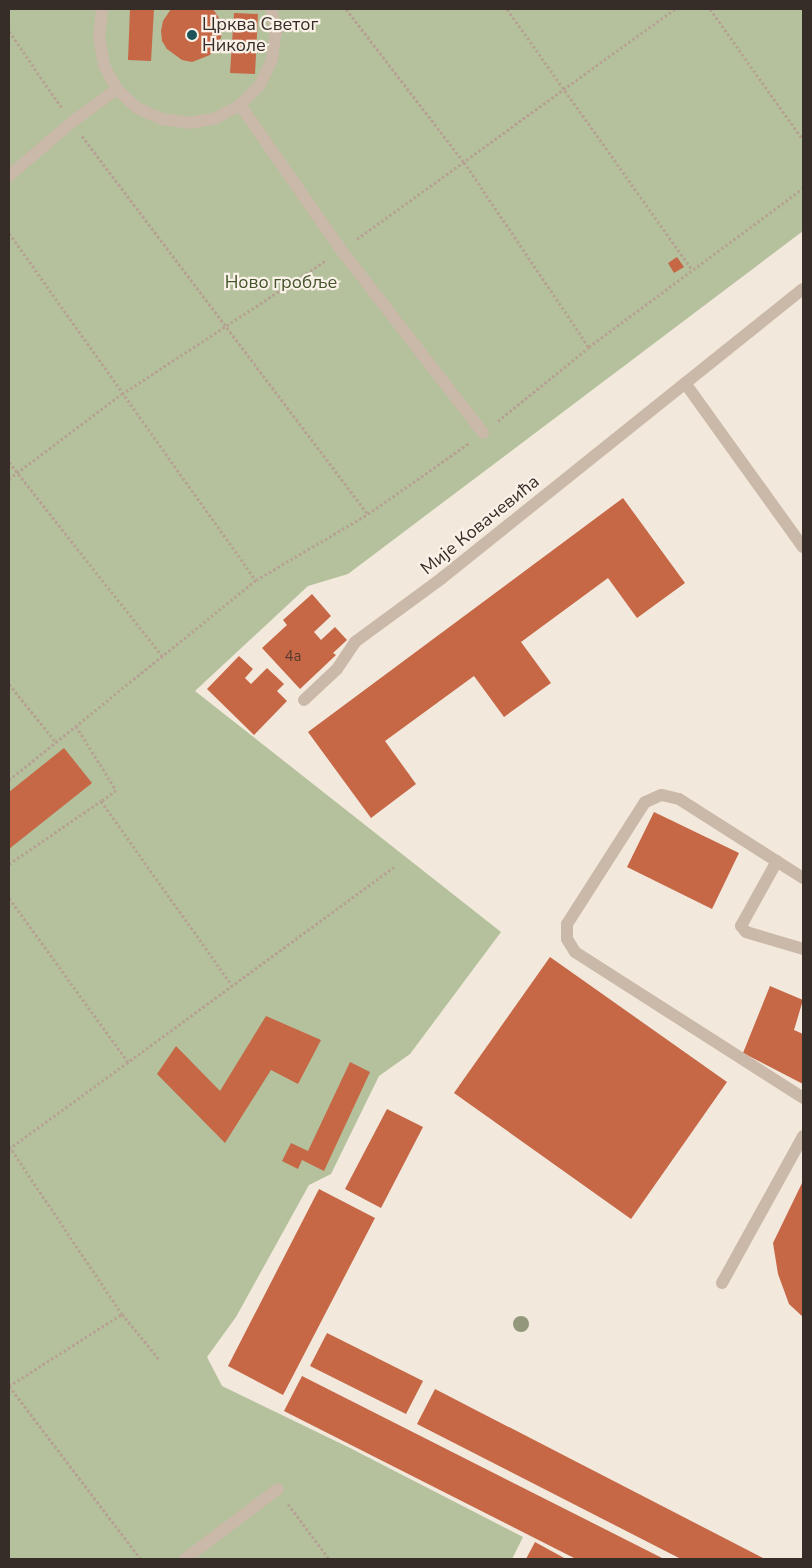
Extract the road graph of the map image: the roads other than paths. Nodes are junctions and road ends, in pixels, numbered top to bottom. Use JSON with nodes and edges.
{"nodes":[{"id":1,"x":102,"y":9,"type":"edge"},
{"id":2,"x":271,"y":9,"type":"edge"},
{"id":3,"x":117,"y":89,"type":"junction"},
{"id":4,"x":240,"y":106,"type":"junction"},
{"id":5,"x":9,"y":176,"type":"edge"},
{"id":6,"x":803,"y":289,"type":"edge"},
{"id":7,"x":685,"y":383,"type":"junction"},
{"id":8,"x":483,"y":433,"type":"road end"},
{"id":9,"x":803,"y":548,"type":"edge"},
{"id":10,"x":304,"y":700,"type":"dead end"},
{"id":11,"x":777,"y":861,"type":"junction"},
{"id":12,"x":803,"y":878,"type":"edge"},
{"id":13,"x":803,"y":949,"type":"edge"},
{"id":14,"x":803,"y":1098,"type":"edge"},
{"id":15,"x":803,"y":1136,"type":"edge"},
{"id":16,"x":722,"y":1282,"type":"dead end"},
{"id":17,"x":278,"y":1489,"type":"road end"},
{"id":18,"x":185,"y":1559,"type":"edge"}],
"edges":[{"from":1,"to":3,"type":"street"},
{"from":2,"to":4,"type":"street"},
{"from":3,"to":4,"type":"street"},
{"from":3,"to":5,"type":"street"},
{"from":4,"to":8,"type":"street"},
{"from":6,"to":7,"type":"street","name":"Мије Ковачевића"},
{"from":7,"to":9,"type":"street"},
{"from":7,"to":10,"type":"street","name":"Мије Ковачевића"},
{"from":11,"to":12,"type":"street"},
{"from":11,"to":13,"type":"street"},
{"from":11,"to":14,"type":"street"},
{"from":15,"to":16,"type":"street"},
{"from":17,"to":18,"type":"street"}]}
